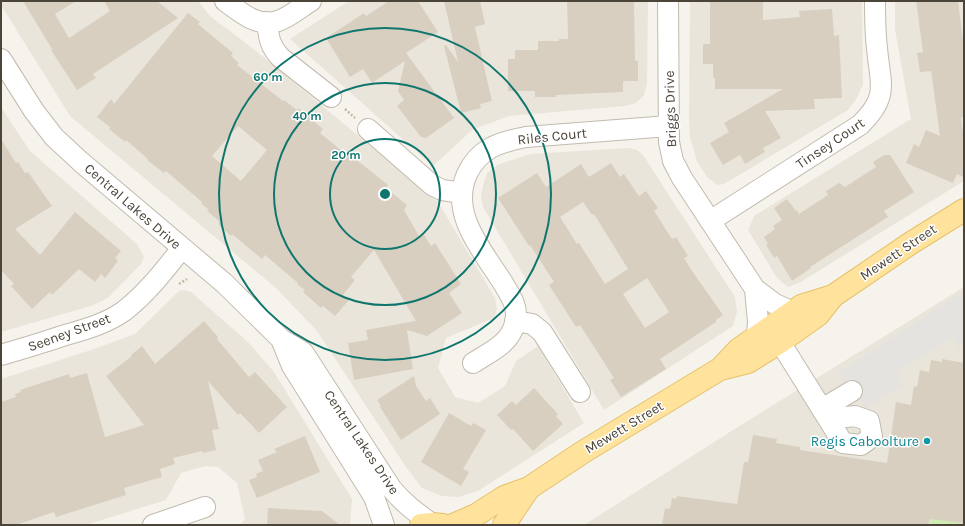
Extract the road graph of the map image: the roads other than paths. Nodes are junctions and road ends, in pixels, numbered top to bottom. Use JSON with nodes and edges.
{"nodes":[{"id":1,"x":225,"y":1,"type":"edge"},
{"id":2,"x":311,"y":1,"type":"edge"},
{"id":3,"x":668,"y":1,"type":"edge"},
{"id":4,"x":875,"y":1,"type":"edge"},
{"id":5,"x":267,"y":22,"type":"junction"},
{"id":6,"x":1,"y":59,"type":"edge"},
{"id":7,"x":331,"y":97,"type":"road end"},
{"id":8,"x":669,"y":126,"type":"junction"},
{"id":9,"x":368,"y":129,"type":"road end"},
{"id":10,"x":462,"y":193,"type":"junction"},
{"id":11,"x":964,"y":210,"type":"edge"},
{"id":12,"x":710,"y":221,"type":"junction"},
{"id":13,"x":182,"y":248,"type":"junction"},
{"id":14,"x":755,"y":289,"type":"junction"},
{"id":15,"x":833,"y":296,"type":"junction"},
{"id":16,"x":793,"y":312,"type":"junction"},
{"id":17,"x":516,"y":321,"type":"junction"},
{"id":18,"x":757,"y":336,"type":"junction"},
{"id":19,"x":281,"y":339,"type":"junction"},
{"id":20,"x":780,"y":342,"type":"junction"},
{"id":21,"x":1,"y":355,"type":"edge"},
{"id":22,"x":472,"y":363,"type":"dead end"},
{"id":23,"x":720,"y":369,"type":"junction"},
{"id":24,"x":852,"y":390,"type":"dead end"},
{"id":25,"x":580,"y":392,"type":"dead end"},
{"id":26,"x":529,"y":488,"type":"junction"},
{"id":27,"x":205,"y":507,"type":"dead end"},
{"id":28,"x":153,"y":525,"type":"edge"},
{"id":29,"x":384,"y":525,"type":"edge"},
{"id":30,"x":437,"y":525,"type":"edge"},
{"id":31,"x":504,"y":525,"type":"edge"}],
"edges":[{"from":1,"to":5,"type":"street"},
{"from":2,"to":5,"type":"street"},
{"from":3,"to":8,"type":"street","name":"Briggs Drive"},
{"from":4,"to":12,"type":"street","name":"Tinsey Court"},
{"from":5,"to":7,"type":"street"},
{"from":6,"to":13,"type":"street","name":"Central Lakes Drive"},
{"from":8,"to":10,"type":"street","name":"Riles Court"},
{"from":8,"to":12,"type":"street","name":"Briggs Drive"},
{"from":9,"to":10,"type":"street"},
{"from":10,"to":17,"type":"street","name":"Riles Court"},
{"from":11,"to":15,"type":"main road","name":"Mewett Street"},
{"from":12,"to":14,"type":"street","name":"Briggs Drive"},
{"from":13,"to":19,"type":"street","name":"Central Lakes Drive"},
{"from":13,"to":21,"type":"street","name":"Seeney Street"},
{"from":14,"to":16,"type":"street","name":"Briggs Drive"},
{"from":14,"to":18,"type":"street","name":"Briggs Drive"},
{"from":15,"to":16,"type":"main road","name":"Mewett Street"},
{"from":15,"to":20,"type":"main road","name":"Mewett Street"},
{"from":16,"to":18,"type":"main road","name":"Mewett Street"},
{"from":17,"to":22,"type":"street"},
{"from":17,"to":25,"type":"street"},
{"from":18,"to":23,"type":"main road","name":"Mewett Street"},
{"from":19,"to":29,"type":"street","name":"Central Lakes Drive"},
{"from":19,"to":30,"type":"street","name":"Central Lakes Drive"},
{"from":20,"to":23,"type":"main road","name":"Mewett Street"},
{"from":20,"to":24,"type":"street"},
{"from":23,"to":26,"type":"main road","name":"Mewett Street"},
{"from":26,"to":30,"type":"main road","name":"Mewett Street"},
{"from":26,"to":31,"type":"main road","name":"Mewett Street"},
{"from":27,"to":28,"type":"street"}]}
